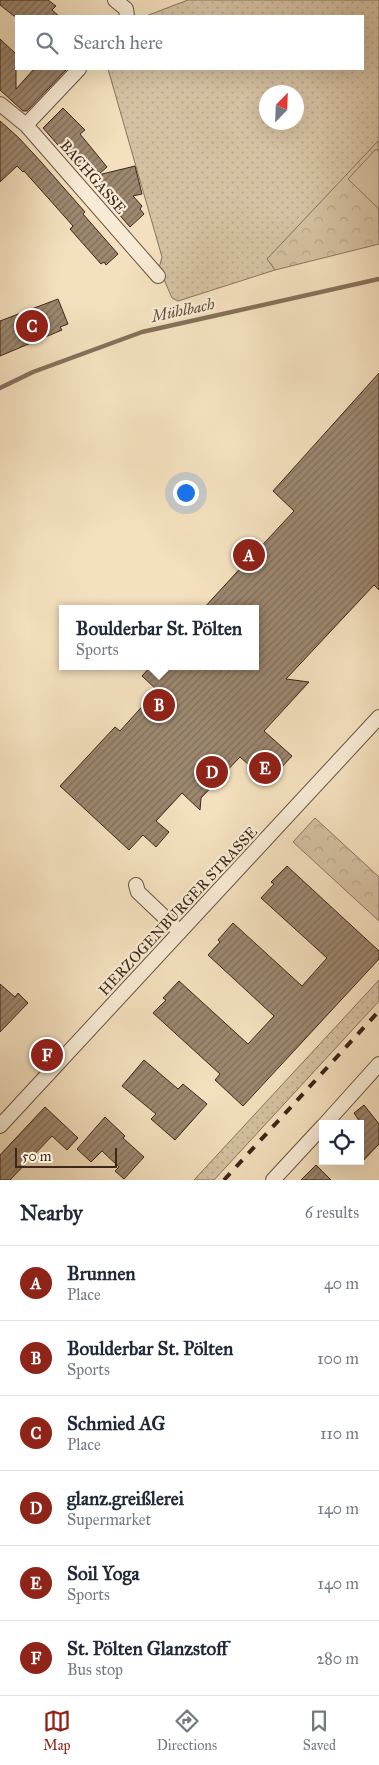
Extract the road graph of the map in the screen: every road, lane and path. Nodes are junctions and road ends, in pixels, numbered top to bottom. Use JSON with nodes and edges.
{"nodes":[{"id":1,"x":78,"y":70,"type":"edge"},
{"id":2,"x":0,"y":104,"type":"edge"},
{"id":3,"x":26,"y":125,"type":"junction"},
{"id":4,"x":158,"y":276,"type":"dead end"},
{"id":5,"x":379,"y":717,"type":"edge"},
{"id":6,"x":136,"y":885,"type":"dead end"},
{"id":7,"x":180,"y":932,"type":"junction"},
{"id":8,"x":379,"y":1064,"type":"edge"},
{"id":9,"x":329,"y":1120,"type":"edge"},
{"id":10,"x":0,"y":1126,"type":"edge"},
{"id":11,"x":319,"y":1130,"type":"edge"},
{"id":12,"x":273,"y":1180,"type":"edge"}],
"edges":[{"from":1,"to":3,"type":"street"},
{"from":2,"to":3,"type":"street","name":"BACHGASSE"},
{"from":3,"to":4,"type":"street","name":"BACHGASSE"},
{"from":5,"to":7,"type":"street","name":"HERZOGENBURGER STRASSE"},
{"from":6,"to":7,"type":"street"},
{"from":7,"to":10,"type":"street","name":"HERZOGENBURGER STRASSE"},
{"from":8,"to":9,"type":"street"},
{"from":11,"to":12,"type":"street"}]}
